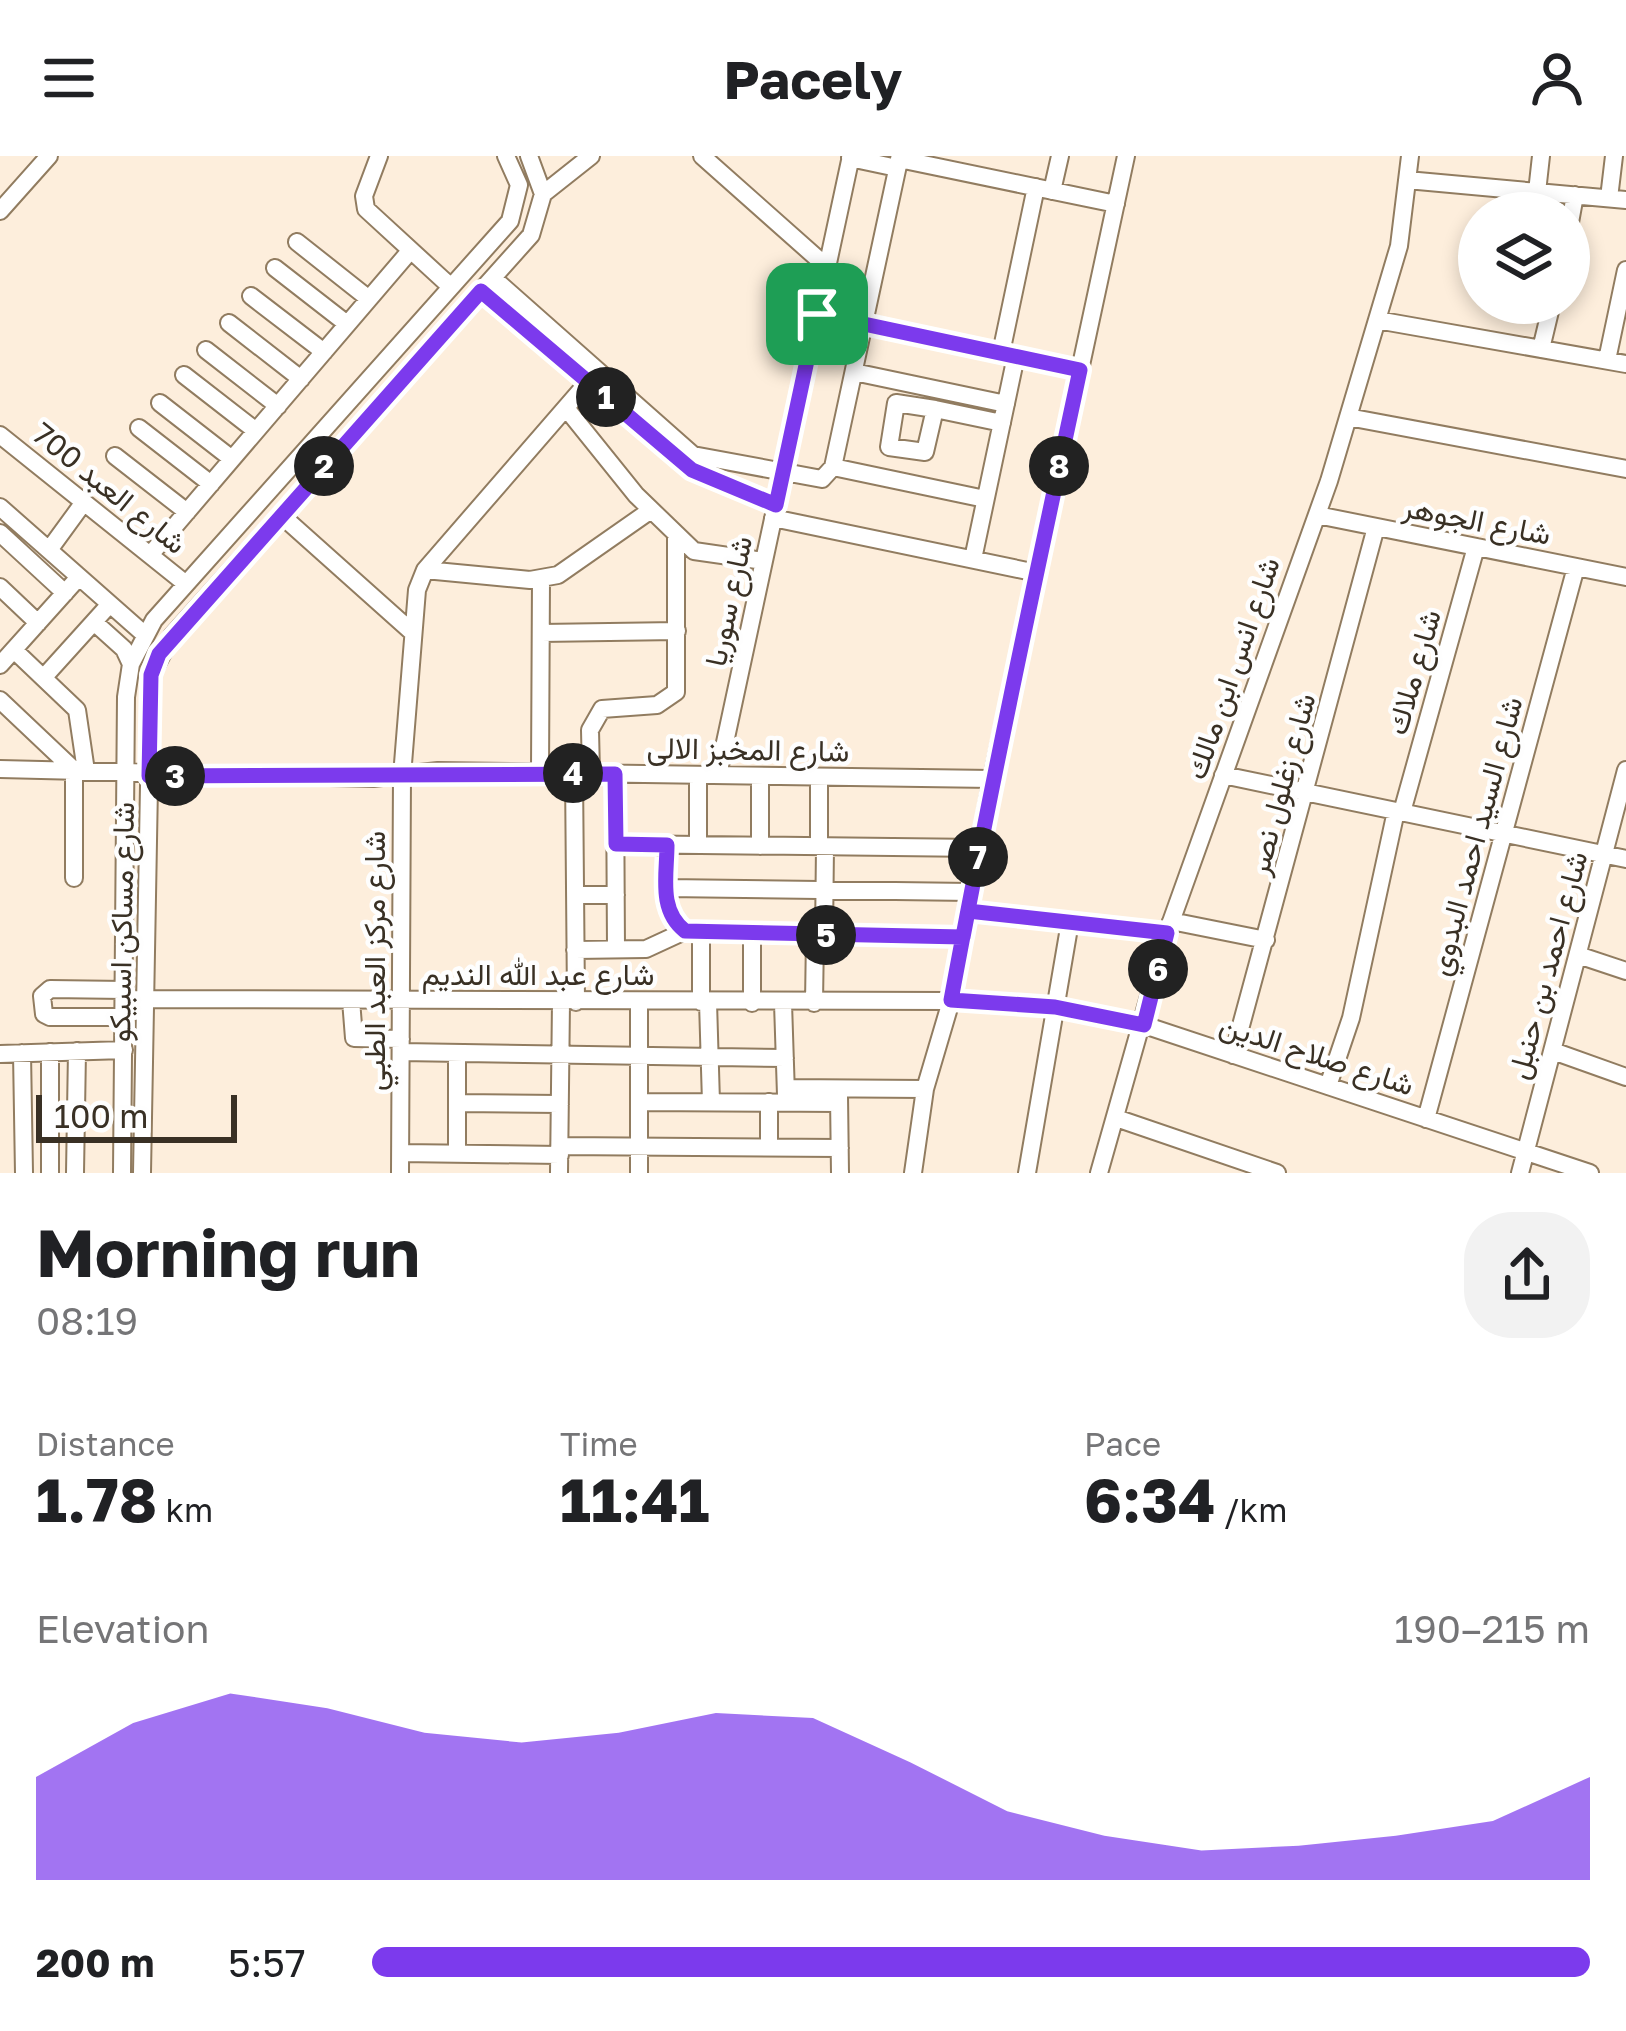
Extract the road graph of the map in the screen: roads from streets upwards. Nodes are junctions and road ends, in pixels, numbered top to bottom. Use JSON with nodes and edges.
{"nodes":[{"id":1,"x":49,"y":156,"type":"edge"},
{"id":2,"x":379,"y":156,"type":"edge"},
{"id":3,"x":506,"y":156,"type":"edge"},
{"id":4,"x":529,"y":156,"type":"edge"},
{"id":5,"x":591,"y":156,"type":"edge"},
{"id":6,"x":702,"y":156,"type":"edge"},
{"id":7,"x":1060,"y":156,"type":"edge"},
{"id":8,"x":1126,"y":156,"type":"edge"},
{"id":9,"x":1410,"y":156,"type":"edge"},
{"id":10,"x":1541,"y":156,"type":"edge"},
{"id":11,"x":1614,"y":156,"type":"edge"},
{"id":12,"x":850,"y":157,"type":"edge"},
{"id":13,"x":899,"y":161,"type":"edge"},
{"id":14,"x":1407,"y":180,"type":"junction"},
{"id":15,"x":1044,"y":189,"type":"junction"},
{"id":16,"x":1537,"y":192,"type":"joint"},
{"id":17,"x":543,"y":194,"type":"junction"},
{"id":18,"x":1618,"y":199,"type":"edge"},
{"id":19,"x":1116,"y":204,"type":"junction"},
{"id":20,"x":0,"y":211,"type":"edge"},
{"id":21,"x":297,"y":242,"type":"dead end"},
{"id":22,"x":410,"y":251,"type":"junction"},
{"id":23,"x":827,"y":267,"type":"junction"},
{"id":24,"x":275,"y":268,"type":"dead end"},
{"id":25,"x":1626,"y":270,"type":"edge"},
{"id":26,"x":487,"y":284,"type":"junction"},
{"id":27,"x":451,"y":287,"type":"junction"},
{"id":28,"x":251,"y":296,"type":"dead end"},
{"id":29,"x":369,"y":299,"type":"junction"},
{"id":30,"x":817,"y":314,"type":"junction"},
{"id":31,"x":1377,"y":320,"type":"junction"},
{"id":32,"x":229,"y":322,"type":"dead end"},
{"id":33,"x":347,"y":324,"type":"junction"},
{"id":34,"x":864,"y":324,"type":"junction"},
{"id":35,"x":1547,"y":324,"type":"edge"},
{"id":36,"x":1541,"y":349,"type":"junction"},
{"id":37,"x":206,"y":350,"type":"dead end"},
{"id":38,"x":324,"y":352,"type":"junction"},
{"id":39,"x":1008,"y":354,"type":"junction"},
{"id":40,"x":1606,"y":361,"type":"junction"},
{"id":41,"x":1626,"y":364,"type":"edge"},
{"id":42,"x":1080,"y":370,"type":"junction"},
{"id":43,"x":854,"y":372,"type":"junction"},
{"id":44,"x":184,"y":375,"type":"dead end"},
{"id":45,"x":301,"y":379,"type":"junction"},
{"id":46,"x":589,"y":382,"type":"junction"},
{"id":47,"x":160,"y":403,"type":"dead end"},
{"id":48,"x":1006,"y":404,"type":"junction"},
{"id":49,"x":278,"y":406,"type":"junction"},
{"id":50,"x":566,"y":408,"type":"junction"},
{"id":51,"x":934,"y":409,"type":"dead end"},
{"id":52,"x":1348,"y":417,"type":"junction"},
{"id":53,"x":1002,"y":423,"type":"junction"},
{"id":54,"x":139,"y":428,"type":"dead end"},
{"id":55,"x":256,"y":431,"type":"junction"},
{"id":56,"x":3,"y":442,"type":"edge"},
{"id":57,"x":115,"y":456,"type":"dead end"},
{"id":58,"x":232,"y":459,"type":"junction"},
{"id":59,"x":833,"y":467,"type":"junction"},
{"id":60,"x":1626,"y":469,"type":"edge"},
{"id":61,"x":783,"y":475,"type":"junction"},
{"id":62,"x":211,"y":484,"type":"junction"},
{"id":63,"x":986,"y":499,"type":"junction"},
{"id":64,"x":84,"y":502,"type":"junction"},
{"id":65,"x":0,"y":507,"type":"edge"},
{"id":66,"x":651,"y":510,"type":"junction"},
{"id":67,"x":187,"y":512,"type":"junction"},
{"id":68,"x":775,"y":512,"type":"junction"},
{"id":69,"x":281,"y":514,"type":"junction"},
{"id":70,"x":1317,"y":515,"type":"junction"},
{"id":71,"x":1376,"y":527,"type":"junction"},
{"id":72,"x":0,"y":533,"type":"edge"},
{"id":73,"x":676,"y":534,"type":"junction"},
{"id":74,"x":1476,"y":547,"type":"junction"},
{"id":75,"x":49,"y":550,"type":"junction"},
{"id":76,"x":151,"y":555,"type":"junction"},
{"id":77,"x":973,"y":560,"type":"junction"},
{"id":78,"x":764,"y":561,"type":"junction"},
{"id":79,"x":1576,"y":567,"type":"junction"},
{"id":80,"x":425,"y":570,"type":"junction"},
{"id":81,"x":1037,"y":573,"type":"junction"},
{"id":82,"x":79,"y":577,"type":"junction"},
{"id":83,"x":1626,"y":577,"type":"edge"},
{"id":84,"x":541,"y":579,"type":"junction"},
{"id":85,"x":186,"y":584,"type":"junction"},
{"id":86,"x":65,"y":592,"type":"junction"},
{"id":87,"x":3,"y":598,"type":"edge"},
{"id":88,"x":110,"y":604,"type":"junction"},
{"id":89,"x":94,"y":622,"type":"junction"},
{"id":90,"x":38,"y":623,"type":"junction"},
{"id":91,"x":412,"y":632,"type":"junction"},
{"id":92,"x":677,"y":632,"type":"junction"},
{"id":93,"x":541,"y":633,"type":"junction"},
{"id":94,"x":144,"y":634,"type":"junction"},
{"id":95,"x":14,"y":650,"type":"junction"},
{"id":96,"x":131,"y":664,"type":"junction"},
{"id":97,"x":0,"y":665,"type":"edge"},
{"id":98,"x":44,"y":677,"type":"junction"},
{"id":99,"x":0,"y":700,"type":"edge"},
{"id":100,"x":0,"y":769,"type":"edge"},
{"id":101,"x":80,"y":770,"type":"junction"},
{"id":102,"x":1626,"y":770,"type":"edge"},
{"id":103,"x":539,"y":772,"type":"junction"},
{"id":104,"x":583,"y":773,"type":"junction"},
{"id":105,"x":125,"y":774,"type":"junction"},
{"id":106,"x":615,"y":774,"type":"junction"},
{"id":107,"x":698,"y":775,"type":"junction"},
{"id":108,"x":718,"y":775,"type":"junction"},
{"id":109,"x":1223,"y":775,"type":"junction"},
{"id":110,"x":149,"y":776,"type":"junction"},
{"id":111,"x":402,"y":776,"type":"junction"},
{"id":112,"x":760,"y":776,"type":"junction"},
{"id":113,"x":819,"y":777,"type":"junction"},
{"id":114,"x":992,"y":779,"type":"junction"},
{"id":115,"x":1308,"y":792,"type":"junction"},
{"id":116,"x":1399,"y":812,"type":"junction"},
{"id":117,"x":1504,"y":834,"type":"junction"},
{"id":118,"x":616,"y":844,"type":"junction"},
{"id":119,"x":667,"y":845,"type":"junction"},
{"id":120,"x":698,"y":845,"type":"junction"},
{"id":121,"x":760,"y":846,"type":"junction"},
{"id":122,"x":822,"y":846,"type":"junction"},
{"id":123,"x":980,"y":848,"type":"junction"},
{"id":124,"x":1604,"y":855,"type":"junction"},
{"id":125,"x":1626,"y":859,"type":"edge"},
{"id":126,"x":74,"y":878,"type":"dead end"},
{"id":127,"x":667,"y":888,"type":"junction"},
{"id":128,"x":825,"y":890,"type":"junction"},
{"id":129,"x":971,"y":892,"type":"junction"},
{"id":130,"x":575,"y":895,"type":"junction"},
{"id":131,"x":616,"y":895,"type":"junction"},
{"id":132,"x":968,"y":911,"type":"junction"},
{"id":133,"x":1070,"y":922,"type":"junction"},
{"id":134,"x":1169,"y":927,"type":"junction"},
{"id":135,"x":693,"y":932,"type":"junction"},
{"id":136,"x":752,"y":934,"type":"junction"},
{"id":137,"x":819,"y":935,"type":"junction"},
{"id":138,"x":963,"y":937,"type":"junction"},
{"id":139,"x":1266,"y":940,"type":"junction"},
{"id":140,"x":616,"y":949,"type":"junction"},
{"id":141,"x":575,"y":950,"type":"junction"},
{"id":142,"x":1578,"y":955,"type":"junction"},
{"id":143,"x":1626,"y":971,"type":"edge"},
{"id":144,"x":149,"y":999,"type":"junction"},
{"id":145,"x":351,"y":1000,"type":"junction"},
{"id":146,"x":401,"y":1000,"type":"junction"},
{"id":147,"x":951,"y":1000,"type":"junction"},
{"id":148,"x":568,"y":1002,"type":"junction"},
{"id":149,"x":639,"y":1002,"type":"junction"},
{"id":150,"x":705,"y":1002,"type":"junction"},
{"id":151,"x":124,"y":1003,"type":"junction"},
{"id":152,"x":752,"y":1003,"type":"junction"},
{"id":153,"x":783,"y":1003,"type":"junction"},
{"id":154,"x":814,"y":1003,"type":"junction"},
{"id":155,"x":1055,"y":1007,"type":"junction"},
{"id":156,"x":1144,"y":1025,"type":"junction"},
{"id":157,"x":401,"y":1045,"type":"junction"},
{"id":158,"x":124,"y":1049,"type":"junction"},
{"id":159,"x":77,"y":1051,"type":"junction"},
{"id":160,"x":1553,"y":1051,"type":"junction"},
{"id":161,"x":50,"y":1052,"type":"junction"},
{"id":162,"x":22,"y":1053,"type":"junction"},
{"id":163,"x":0,"y":1054,"type":"edge"},
{"id":164,"x":457,"y":1054,"type":"junction"},
{"id":165,"x":1233,"y":1055,"type":"junction"},
{"id":166,"x":560,"y":1057,"type":"junction"},
{"id":167,"x":639,"y":1058,"type":"junction"},
{"id":168,"x":710,"y":1058,"type":"junction"},
{"id":169,"x":785,"y":1058,"type":"junction"},
{"id":170,"x":1626,"y":1077,"type":"edge"},
{"id":171,"x":1328,"y":1086,"type":"junction"},
{"id":172,"x":925,"y":1089,"type":"junction"},
{"id":173,"x":839,"y":1095,"type":"junction"},
{"id":174,"x":780,"y":1098,"type":"junction"},
{"id":175,"x":457,"y":1102,"type":"junction"},
{"id":176,"x":639,"y":1102,"type":"junction"},
{"id":177,"x":711,"y":1102,"type":"junction"},
{"id":178,"x":560,"y":1104,"type":"junction"},
{"id":179,"x":1116,"y":1118,"type":"junction"},
{"id":180,"x":1426,"y":1119,"type":"junction"},
{"id":181,"x":638,"y":1146,"type":"junction"},
{"id":182,"x":770,"y":1147,"type":"junction"},
{"id":183,"x":840,"y":1148,"type":"junction"},
{"id":184,"x":1527,"y":1152,"type":"junction"},
{"id":185,"x":400,"y":1153,"type":"junction"},
{"id":186,"x":457,"y":1153,"type":"junction"},
{"id":187,"x":560,"y":1158,"type":"edge"},
{"id":188,"x":24,"y":1173,"type":"edge"},
{"id":189,"x":50,"y":1173,"type":"edge"},
{"id":190,"x":75,"y":1173,"type":"edge"},
{"id":191,"x":122,"y":1173,"type":"edge"},
{"id":192,"x":142,"y":1173,"type":"edge"},
{"id":193,"x":400,"y":1173,"type":"edge"},
{"id":194,"x":638,"y":1173,"type":"edge"},
{"id":195,"x":840,"y":1173,"type":"edge"},
{"id":196,"x":913,"y":1173,"type":"edge"},
{"id":197,"x":1027,"y":1173,"type":"edge"},
{"id":198,"x":1099,"y":1173,"type":"edge"},
{"id":199,"x":1276,"y":1173,"type":"edge"},
{"id":200,"x":1520,"y":1173,"type":"edge"},
{"id":201,"x":1590,"y":1173,"type":"edge"}],
"edges":[{"from":1,"to":20,"type":"street"},
{"from":2,"to":22,"type":"street"},
{"from":3,"to":27,"type":"street","name":"شارع مساكن اسبيكو"},
{"from":4,"to":17,"type":"street"},
{"from":5,"to":17,"type":"street"},
{"from":6,"to":23,"type":"street"},
{"from":7,"to":15,"type":"street"},
{"from":8,"to":19,"type":"street"},
{"from":9,"to":14,"type":"street","name":"شارع انس ابن مالك"},
{"from":10,"to":16,"type":"street"},
{"from":11,"to":18,"type":"street"},
{"from":12,"to":13,"type":"street"},
{"from":12,"to":23,"type":"street","name":"شارع سوريا"},
{"from":13,"to":15,"type":"street"},
{"from":13,"to":34,"type":"street"},
{"from":14,"to":16,"type":"street"},
{"from":14,"to":31,"type":"street","name":"شارع انس ابن مالك"},
{"from":15,"to":19,"type":"street"},
{"from":15,"to":39,"type":"street"},
{"from":17,"to":26,"type":"street","name":"شارع مساكن اسبيكو"},
{"from":19,"to":42,"type":"street"},
{"from":21,"to":29,"type":"street"},
{"from":22,"to":27,"type":"street"},
{"from":22,"to":29,"type":"street"},
{"from":23,"to":30,"type":"street","name":"شارع سوريا"},
{"from":24,"to":33,"type":"street"},
{"from":25,"to":40,"type":"street"},
{"from":26,"to":46,"type":"street"},
{"from":26,"to":61,"type":"street"},
{"from":26,"to":69,"type":"street","name":"شارع مساكن اسبيكو"},
{"from":27,"to":85,"type":"street","name":"شارع مساكن اسبيكو"},
{"from":28,"to":38,"type":"street"},
{"from":29,"to":33,"type":"street"},
{"from":30,"to":34,"type":"street"},
{"from":30,"to":61,"type":"street","name":"شارع سوريا"},
{"from":31,"to":36,"type":"street"},
{"from":31,"to":52,"type":"street","name":"شارع انس ابن مالك"},
{"from":32,"to":45,"type":"street"},
{"from":33,"to":38,"type":"street"},
{"from":34,"to":39,"type":"street"},
{"from":34,"to":43,"type":"street"},
{"from":35,"to":36,"type":"street"},
{"from":36,"to":40,"type":"street"},
{"from":37,"to":49,"type":"street"},
{"from":38,"to":45,"type":"street"},
{"from":39,"to":42,"type":"street"},
{"from":39,"to":48,"type":"street"},
{"from":40,"to":41,"type":"street"},
{"from":42,"to":81,"type":"street"},
{"from":43,"to":48,"type":"street"},
{"from":43,"to":59,"type":"street"},
{"from":44,"to":55,"type":"street"},
{"from":45,"to":49,"type":"street"},
{"from":46,"to":50,"type":"street","name":"شارع مركز العبد الطبي"},
{"from":46,"to":68,"type":"street"},
{"from":47,"to":58,"type":"street"},
{"from":48,"to":53,"type":"street"},
{"from":49,"to":55,"type":"street"},
{"from":50,"to":66,"type":"street"},
{"from":50,"to":80,"type":"street","name":"شارع مركز العبد الطبي"},
{"from":51,"to":53,"type":"street"},
{"from":52,"to":60,"type":"street"},
{"from":52,"to":70,"type":"street","name":"شارع انس ابن مالك"},
{"from":53,"to":63,"type":"street"},
{"from":54,"to":62,"type":"street"},
{"from":55,"to":58,"type":"street"},
{"from":56,"to":64,"type":"street","name":"شارع العبد 700"},
{"from":57,"to":67,"type":"street"},
{"from":58,"to":62,"type":"street"},
{"from":59,"to":61,"type":"street"},
{"from":59,"to":63,"type":"street"},
{"from":61,"to":68,"type":"street","name":"شارع سوريا"},
{"from":62,"to":67,"type":"street"},
{"from":63,"to":77,"type":"street"},
{"from":64,"to":75,"type":"street"},
{"from":64,"to":76,"type":"street","name":"شارع العبد 700"},
{"from":65,"to":75,"type":"street"},
{"from":66,"to":73,"type":"street"},
{"from":66,"to":84,"type":"street"},
{"from":67,"to":76,"type":"street"},
{"from":68,"to":77,"type":"street"},
{"from":68,"to":78,"type":"street","name":"شارع سوريا"},
{"from":69,"to":91,"type":"street"},
{"from":69,"to":110,"type":"street","name":"شارع مساكن اسبيكو"},
{"from":70,"to":71,"type":"street","name":"شارع الجوهر"},
{"from":70,"to":109,"type":"street","name":"شارع انس ابن مالك"},
{"from":71,"to":74,"type":"street","name":"شارع الجوهر"},
{"from":71,"to":115,"type":"street","name":"شارع زغلول نصر"},
{"from":72,"to":86,"type":"street"},
{"from":73,"to":78,"type":"street"},
{"from":73,"to":92,"type":"street"},
{"from":74,"to":79,"type":"street","name":"شارع الجوهر"},
{"from":74,"to":116,"type":"street","name":"شارع ملاك"},
{"from":75,"to":82,"type":"street"},
{"from":76,"to":85,"type":"street","name":"شارع العبد 700"},
{"from":77,"to":81,"type":"street"},
{"from":78,"to":108,"type":"street","name":"شارع سوريا"},
{"from":79,"to":83,"type":"street","name":"شارع الجوهر"},
{"from":79,"to":117,"type":"street","name":"شارع السيد احمد البدوي"},
{"from":80,"to":84,"type":"street"},
{"from":80,"to":91,"type":"street","name":"شارع مركز العبد الطبي"},
{"from":81,"to":114,"type":"street"},
{"from":82,"to":86,"type":"street"},
{"from":82,"to":88,"type":"street"},
{"from":84,"to":93,"type":"street"},
{"from":85,"to":94,"type":"street","name":"شارع مساكن اسبيكو"},
{"from":86,"to":90,"type":"street"},
{"from":87,"to":90,"type":"street"},
{"from":88,"to":89,"type":"street"},
{"from":88,"to":94,"type":"street"},
{"from":89,"to":96,"type":"street"},
{"from":89,"to":98,"type":"street"},
{"from":90,"to":95,"type":"street"},
{"from":91,"to":111,"type":"street","name":"شارع مركز العبد الطبي"},
{"from":92,"to":93,"type":"street"},
{"from":92,"to":104,"type":"street"},
{"from":93,"to":103,"type":"street"},
{"from":94,"to":96,"type":"street","name":"شارع مساكن اسبيكو"},
{"from":95,"to":97,"type":"street"},
{"from":95,"to":98,"type":"street"},
{"from":96,"to":105,"type":"street","name":"شارع مساكن اسبيكو"},
{"from":98,"to":101,"type":"street"},
{"from":99,"to":101,"type":"street"},
{"from":100,"to":101,"type":"street","name":"شارع المخبز الالى"},
{"from":101,"to":105,"type":"street","name":"شارع المخبز الالى"},
{"from":101,"to":126,"type":"street"},
{"from":102,"to":124,"type":"street","name":"شارع احمد بن حنبل"},
{"from":103,"to":104,"type":"street","name":"شارع المخبز الالى"},
{"from":103,"to":111,"type":"street","name":"شارع المخبز الالى"},
{"from":104,"to":106,"type":"street","name":"شارع المخبز الالى"},
{"from":104,"to":130,"type":"street"},
{"from":105,"to":110,"type":"street","name":"شارع المخبز الالى"},
{"from":105,"to":151,"type":"street","name":"شارع مساكن اسبيكو"},
{"from":106,"to":107,"type":"street","name":"شارع المخبز الالى"},
{"from":106,"to":118,"type":"street"},
{"from":107,"to":108,"type":"street","name":"شارع المخبز الالى"},
{"from":107,"to":120,"type":"street"},
{"from":108,"to":112,"type":"street","name":"شارع المخبز الالى"},
{"from":109,"to":115,"type":"street"},
{"from":109,"to":134,"type":"street","name":"شارع انس ابن مالك"},
{"from":110,"to":111,"type":"street","name":"شارع المخبز الالى"},
{"from":110,"to":144,"type":"street","name":"شارع مساكن اسبيكو"},
{"from":111,"to":146,"type":"street","name":"شارع مركز العبد الطبي"},
{"from":112,"to":113,"type":"street","name":"شارع المخبز الالى"},
{"from":112,"to":121,"type":"street"},
{"from":113,"to":114,"type":"street","name":"شارع المخبز الالى"},
{"from":113,"to":122,"type":"street"},
{"from":114,"to":123,"type":"street"},
{"from":115,"to":116,"type":"street"},
{"from":115,"to":139,"type":"street","name":"شارع زغلول نصر"},
{"from":116,"to":117,"type":"street"},
{"from":116,"to":171,"type":"street","name":"شارع ملاك"},
{"from":117,"to":124,"type":"street"},
{"from":117,"to":180,"type":"street","name":"شارع السيد احمد البدوي"},
{"from":118,"to":119,"type":"street"},
{"from":118,"to":131,"type":"street"},
{"from":119,"to":120,"type":"street"},
{"from":119,"to":127,"type":"street"},
{"from":120,"to":121,"type":"street"},
{"from":121,"to":122,"type":"street"},
{"from":122,"to":123,"type":"street"},
{"from":122,"to":128,"type":"street"},
{"from":123,"to":129,"type":"street"},
{"from":124,"to":125,"type":"street"},
{"from":124,"to":142,"type":"street","name":"شارع احمد بن حنبل"},
{"from":127,"to":128,"type":"street"},
{"from":127,"to":135,"type":"street"},
{"from":128,"to":129,"type":"street"},
{"from":128,"to":137,"type":"street"},
{"from":129,"to":132,"type":"street"},
{"from":130,"to":131,"type":"street"},
{"from":130,"to":141,"type":"street"},
{"from":131,"to":140,"type":"street"},
{"from":132,"to":133,"type":"street"},
{"from":132,"to":138,"type":"street"},
{"from":133,"to":134,"type":"street"},
{"from":133,"to":155,"type":"street"},
{"from":134,"to":139,"type":"street"},
{"from":134,"to":156,"type":"street","name":"شارع انس ابن مالك"},
{"from":135,"to":136,"type":"street"},
{"from":135,"to":140,"type":"street"},
{"from":135,"to":150,"type":"street"},
{"from":136,"to":137,"type":"street"},
{"from":136,"to":152,"type":"street"},
{"from":137,"to":138,"type":"street"},
{"from":137,"to":154,"type":"street"},
{"from":138,"to":147,"type":"street"},
{"from":139,"to":165,"type":"street","name":"شارع زغلول نصر"},
{"from":140,"to":141,"type":"street"},
{"from":141,"to":148,"type":"street"},
{"from":142,"to":143,"type":"street"},
{"from":142,"to":160,"type":"street","name":"شارع احمد بن حنبل"},
{"from":144,"to":145,"type":"street","name":"شارع عبد الله النديم"},
{"from":144,"to":151,"type":"street","name":"شارع عبد الله النديم"},
{"from":144,"to":192,"type":"street","name":"شارع مساكن اسبيكو"},
{"from":145,"to":146,"type":"street","name":"شارع عبد الله النديم"},
{"from":145,"to":157,"type":"street"},
{"from":146,"to":148,"type":"street","name":"شارع عبد الله النديم"},
{"from":146,"to":157,"type":"street","name":"شارع مركز العبد الطبي"},
{"from":147,"to":154,"type":"street","name":"شارع عبد الله النديم"},
{"from":147,"to":155,"type":"street","name":"شارع صلاح الدين"},
{"from":147,"to":172,"type":"street"},
{"from":148,"to":149,"type":"street","name":"شارع عبد الله النديم"},
{"from":148,"to":166,"type":"street"},
{"from":149,"to":150,"type":"street","name":"شارع عبد الله النديم"},
{"from":149,"to":167,"type":"street"},
{"from":150,"to":152,"type":"street","name":"شارع عبد الله النديم"},
{"from":150,"to":168,"type":"street"},
{"from":151,"to":151,"type":"street"},
{"from":151,"to":158,"type":"street","name":"شارع مساكن اسبيكو"},
{"from":152,"to":153,"type":"street","name":"شارع عبد الله النديم"},
{"from":153,"to":154,"type":"street","name":"شارع عبد الله النديم"},
{"from":153,"to":169,"type":"street"},
{"from":155,"to":156,"type":"street","name":"شارع صلاح الدين"},
{"from":155,"to":197,"type":"street"},
{"from":156,"to":165,"type":"street","name":"شارع صلاح الدين"},
{"from":156,"to":179,"type":"street","name":"شارع انس ابن مالك"},
{"from":157,"to":164,"type":"street"},
{"from":157,"to":185,"type":"street","name":"شارع مركز العبد الطبي"},
{"from":158,"to":159,"type":"street"},
{"from":158,"to":191,"type":"street","name":"شارع مساكن اسبيكو"},
{"from":159,"to":161,"type":"street"},
{"from":159,"to":190,"type":"street"},
{"from":160,"to":170,"type":"street"},
{"from":160,"to":184,"type":"street","name":"شارع احمد بن حنبل"},
{"from":161,"to":162,"type":"street"},
{"from":161,"to":189,"type":"street"},
{"from":162,"to":163,"type":"street"},
{"from":162,"to":188,"type":"street"},
{"from":164,"to":166,"type":"street"},
{"from":164,"to":175,"type":"street"},
{"from":165,"to":171,"type":"street","name":"شارع صلاح الدين"},
{"from":166,"to":167,"type":"street"},
{"from":166,"to":178,"type":"street"},
{"from":167,"to":168,"type":"street"},
{"from":167,"to":176,"type":"street"},
{"from":168,"to":169,"type":"street"},
{"from":168,"to":177,"type":"street"},
{"from":169,"to":174,"type":"street"},
{"from":171,"to":180,"type":"street","name":"شارع صلاح الدين"},
{"from":172,"to":173,"type":"street"},
{"from":172,"to":196,"type":"street"},
{"from":173,"to":174,"type":"street"},
{"from":173,"to":183,"type":"street"},
{"from":174,"to":177,"type":"street"},
{"from":174,"to":182,"type":"street"},
{"from":175,"to":178,"type":"street"},
{"from":175,"to":186,"type":"street"},
{"from":176,"to":177,"type":"street"},
{"from":176,"to":181,"type":"street"},
{"from":178,"to":187,"type":"street"},
{"from":179,"to":198,"type":"street","name":"شارع انس ابن مالك"},
{"from":179,"to":199,"type":"street"},
{"from":180,"to":184,"type":"street","name":"شارع صلاح الدين"},
{"from":181,"to":182,"type":"street"},
{"from":181,"to":187,"type":"street"},
{"from":181,"to":194,"type":"street"},
{"from":182,"to":183,"type":"street"},
{"from":183,"to":195,"type":"street"},
{"from":184,"to":200,"type":"street","name":"شارع احمد بن حنبل"},
{"from":184,"to":201,"type":"street","name":"شارع صلاح الدين"},
{"from":185,"to":186,"type":"street"},
{"from":185,"to":193,"type":"street","name":"شارع مركز العبد الطبي"},
{"from":186,"to":187,"type":"street"}]}
